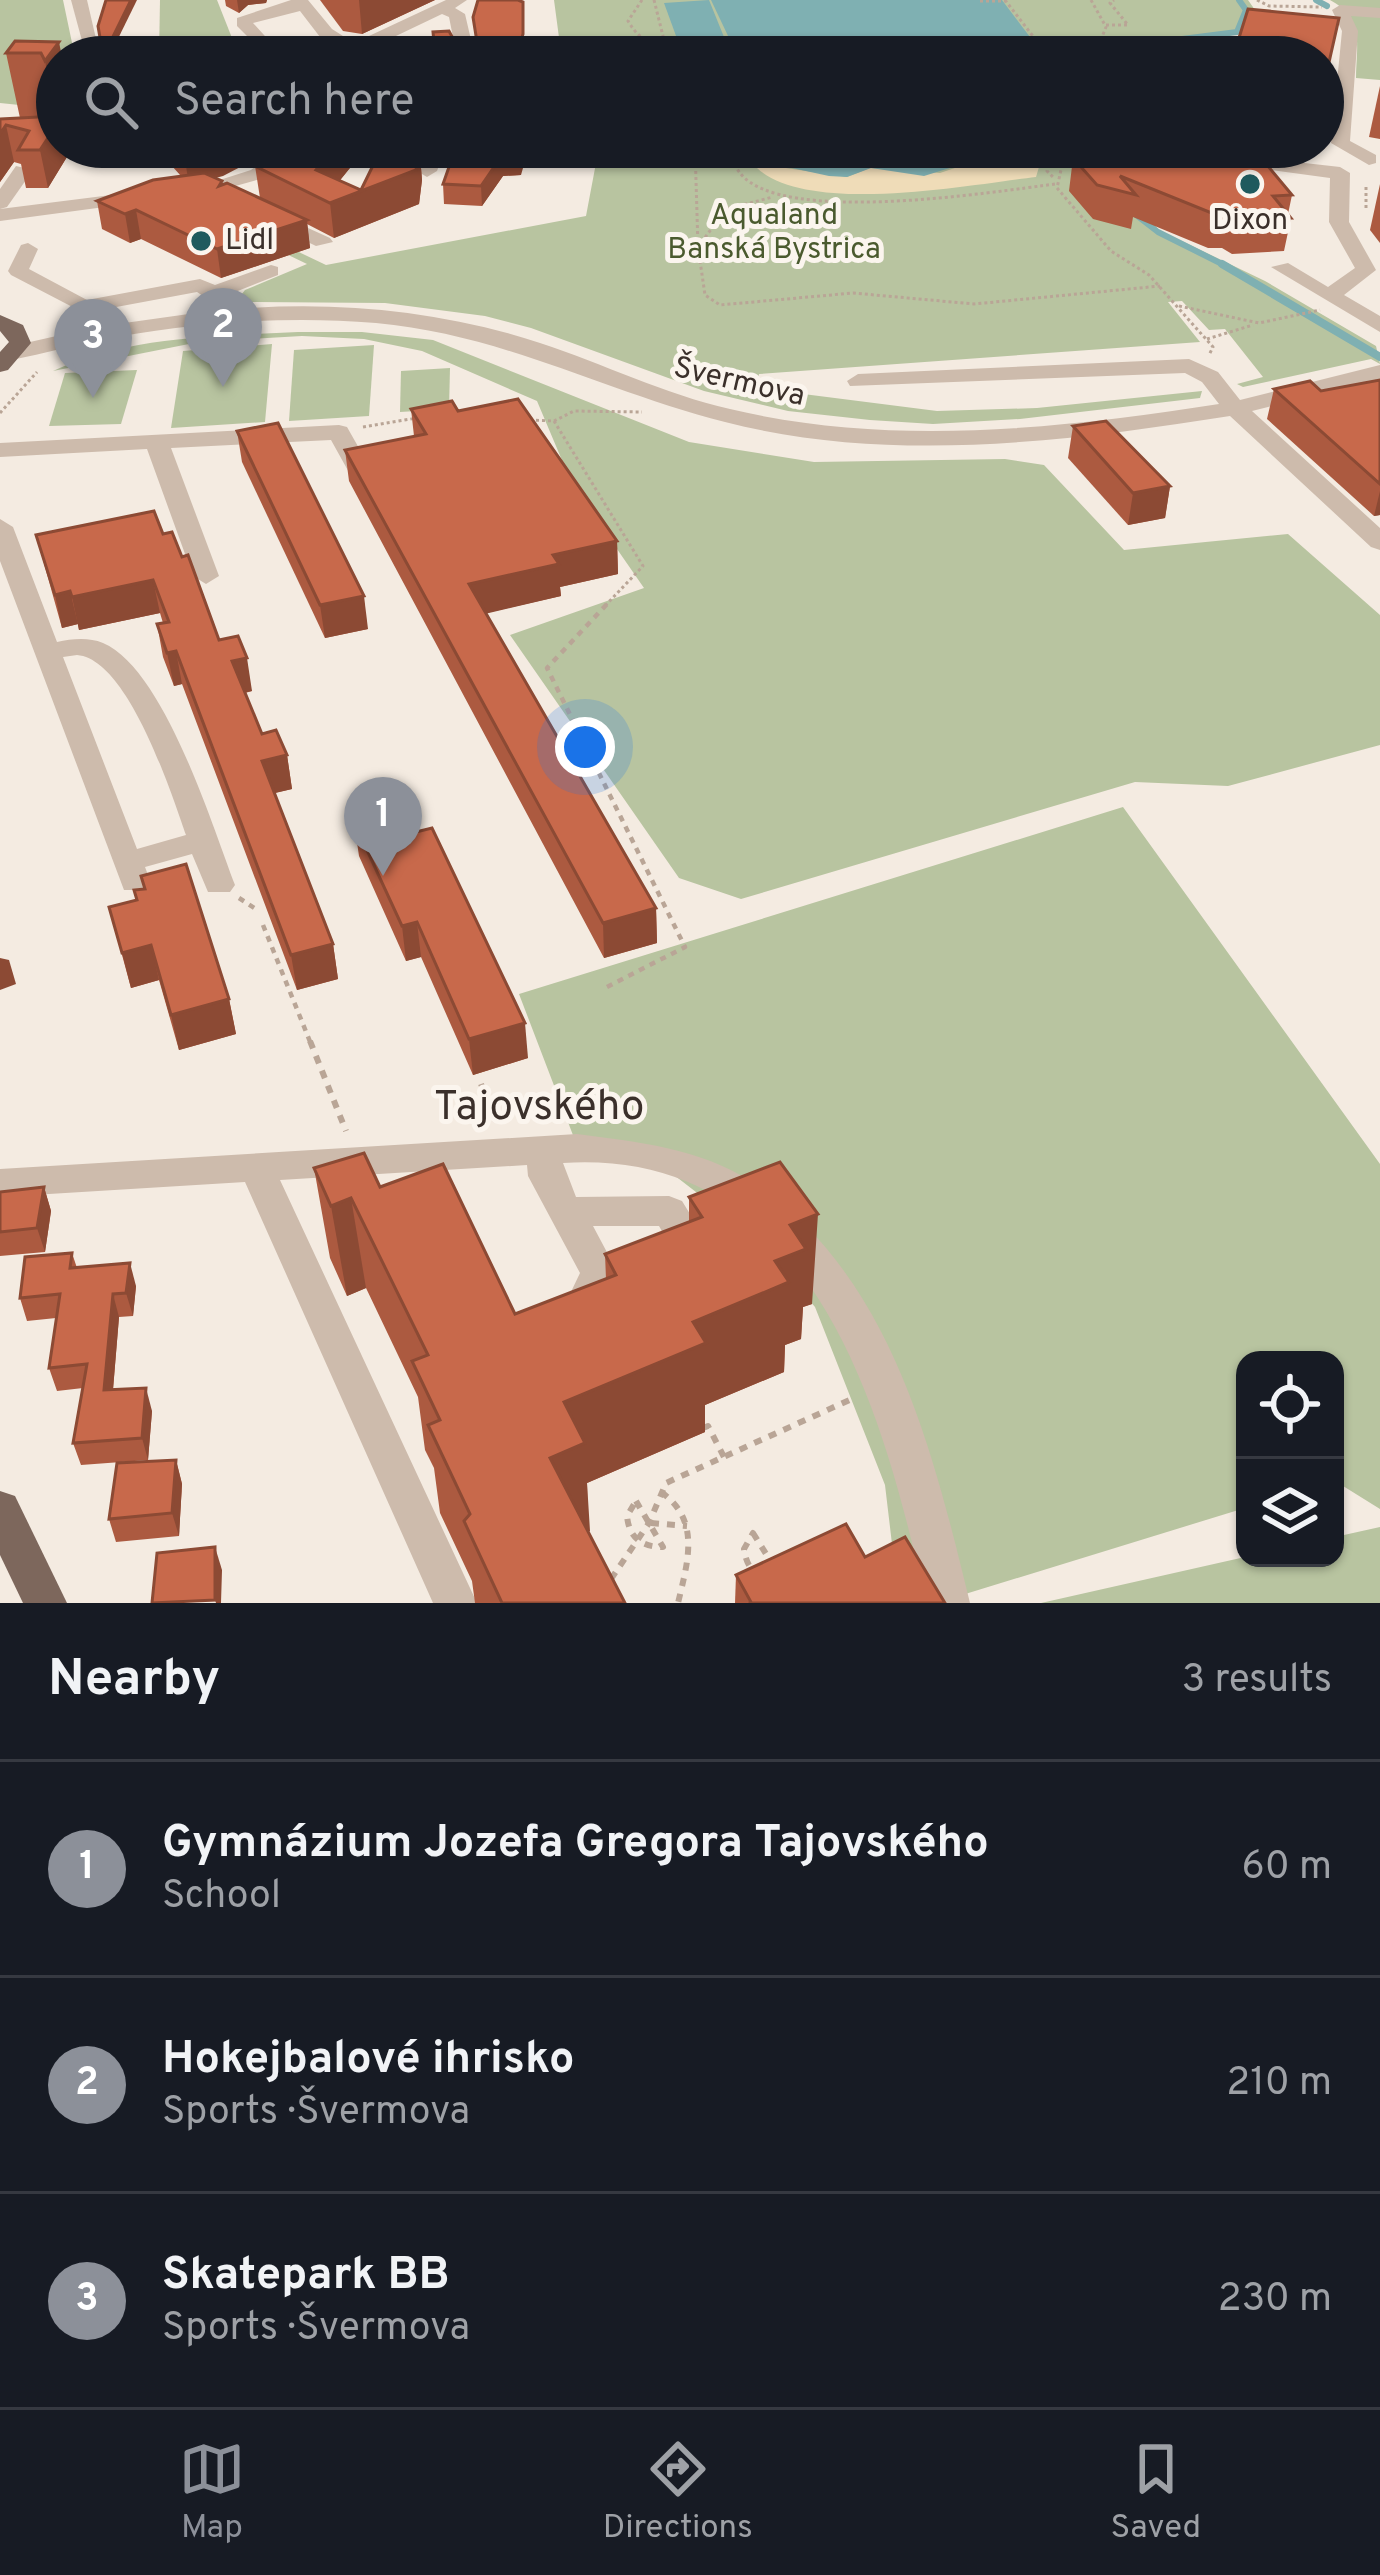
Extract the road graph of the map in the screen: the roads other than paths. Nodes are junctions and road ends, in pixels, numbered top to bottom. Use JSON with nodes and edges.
{"nodes":[{"id":1,"x":79,"y":0,"type":"edge"},
{"id":2,"x":301,"y":3,"type":"edge"},
{"id":3,"x":451,"y":5,"type":"edge"},
{"id":4,"x":1380,"y":14,"type":"edge"},
{"id":5,"x":89,"y":36,"type":"edge"},
{"id":6,"x":256,"y":36,"type":"edge"},
{"id":7,"x":329,"y":36,"type":"edge"},
{"id":8,"x":383,"y":36,"type":"edge"},
{"id":9,"x":462,"y":36,"type":"edge"},
{"id":10,"x":1344,"y":97,"type":"edge"},
{"id":11,"x":1344,"y":130,"type":"edge"},
{"id":12,"x":1370,"y":134,"type":"dead end"},
{"id":13,"x":1344,"y":145,"type":"edge"},
{"id":14,"x":1374,"y":159,"type":"edge"},
{"id":15,"x":269,"y":168,"type":"edge"},
{"id":16,"x":428,"y":168,"type":"edge"},
{"id":17,"x":1296,"y":168,"type":"edge"},
{"id":18,"x":22,"y":170,"type":"edge"},
{"id":19,"x":427,"y":171,"type":"dead end"},
{"id":20,"x":1340,"y":173,"type":"junction"},
{"id":21,"x":210,"y":189,"type":"junction"},
{"id":22,"x":239,"y":202,"type":"edge"},
{"id":23,"x":2,"y":209,"type":"edge"},
{"id":24,"x":260,"y":212,"type":"edge"},
{"id":25,"x":1339,"y":219,"type":"junction"},
{"id":26,"x":1371,"y":224,"type":"dead end"},
{"id":27,"x":323,"y":242,"type":"dead end"},
{"id":28,"x":11,"y":251,"type":"edge"},
{"id":29,"x":1370,"y":253,"type":"edge"},
{"id":30,"x":1281,"y":267,"type":"dead end"},
{"id":31,"x":271,"y":271,"type":"dead end"},
{"id":32,"x":1324,"y":303,"type":"junction"},
{"id":33,"x":214,"y":305,"type":"junction"},
{"id":34,"x":0,"y":322,"type":"edge"},
{"id":35,"x":1380,"y":325,"type":"edge"},
{"id":36,"x":12,"y":351,"type":"edge"},
{"id":37,"x":1380,"y":372,"type":"edge"},
{"id":38,"x":858,"y":381,"type":"dead end"},
{"id":39,"x":1233,"y":406,"type":"junction"},
{"id":40,"x":157,"y":442,"type":"junction"},
{"id":41,"x":0,"y":450,"type":"edge"},
{"id":42,"x":359,"y":471,"type":"edge"},
{"id":43,"x":0,"y":527,"type":"edge"},
{"id":44,"x":1380,"y":542,"type":"edge"},
{"id":45,"x":206,"y":576,"type":"dead end"},
{"id":46,"x":48,"y":653,"type":"junction"},
{"id":47,"x":202,"y":841,"type":"junction"},
{"id":48,"x":219,"y":885,"type":"dead end"},
{"id":49,"x":526,"y":1150,"type":"junction"},
{"id":50,"x":256,"y":1167,"type":"junction"},
{"id":51,"x":0,"y":1183,"type":"edge"},
{"id":52,"x":566,"y":1212,"type":"junction"},
{"id":53,"x":672,"y":1246,"type":"junction"},
{"id":54,"x":598,"y":1273,"type":"junction"},
{"id":55,"x":670,"y":1287,"type":"edge"},
{"id":56,"x":565,"y":1346,"type":"edge"},
{"id":57,"x":1,"y":1513,"type":"edge"},
{"id":58,"x":45,"y":1603,"type":"edge"},
{"id":59,"x":454,"y":1603,"type":"edge"},
{"id":60,"x":948,"y":1603,"type":"edge"}],
"edges":[{"from":1,"to":5,"type":"street"},
{"from":2,"to":6,"type":"street"},
{"from":2,"to":7,"type":"street"},
{"from":3,"to":8,"type":"street"},
{"from":3,"to":9,"type":"street"},
{"from":4,"to":10,"type":"street"},
{"from":11,"to":12,"type":"street"},
{"from":13,"to":14,"type":"street"},
{"from":14,"to":20,"type":"street"},
{"from":15,"to":21,"type":"street"},
{"from":16,"to":19,"type":"street"},
{"from":17,"to":20,"type":"street"},
{"from":18,"to":23,"type":"street"},
{"from":20,"to":25,"type":"street"},
{"from":21,"to":22,"type":"street"},
{"from":21,"to":23,"type":"street"},
{"from":24,"to":27,"type":"street"},
{"from":25,"to":26,"type":"street"},
{"from":25,"to":29,"type":"street"},
{"from":28,"to":33,"type":"street"},
{"from":29,"to":32,"type":"street"},
{"from":30,"to":32,"type":"street"},
{"from":31,"to":33,"type":"street"},
{"from":32,"to":35,"type":"street"},
{"from":33,"to":36,"type":"street","name":"Švermova"},
{"from":33,"to":39,"type":"street","name":"Švermova"},
{"from":34,"to":36,"type":"main road"},
{"from":37,"to":39,"type":"street","name":"Švermova"},
{"from":38,"to":39,"type":"street"},
{"from":39,"to":44,"type":"street"},
{"from":40,"to":41,"type":"street"},
{"from":40,"to":42,"type":"street"},
{"from":40,"to":45,"type":"street"},
{"from":43,"to":46,"type":"street"},
{"from":46,"to":47,"type":"street"},
{"from":46,"to":47,"type":"street"},
{"from":47,"to":48,"type":"street"},
{"from":49,"to":50,"type":"street","name":"Tajovského"},
{"from":49,"to":52,"type":"street"},
{"from":49,"to":60,"type":"street","name":"Tajovského"},
{"from":50,"to":51,"type":"street","name":"Tajovského"},
{"from":50,"to":59,"type":"street"},
{"from":52,"to":53,"type":"street"},
{"from":52,"to":54,"type":"street"},
{"from":53,"to":54,"type":"street"},
{"from":53,"to":55,"type":"street"},
{"from":54,"to":56,"type":"street"},
{"from":57,"to":58,"type":"main road"}]}
